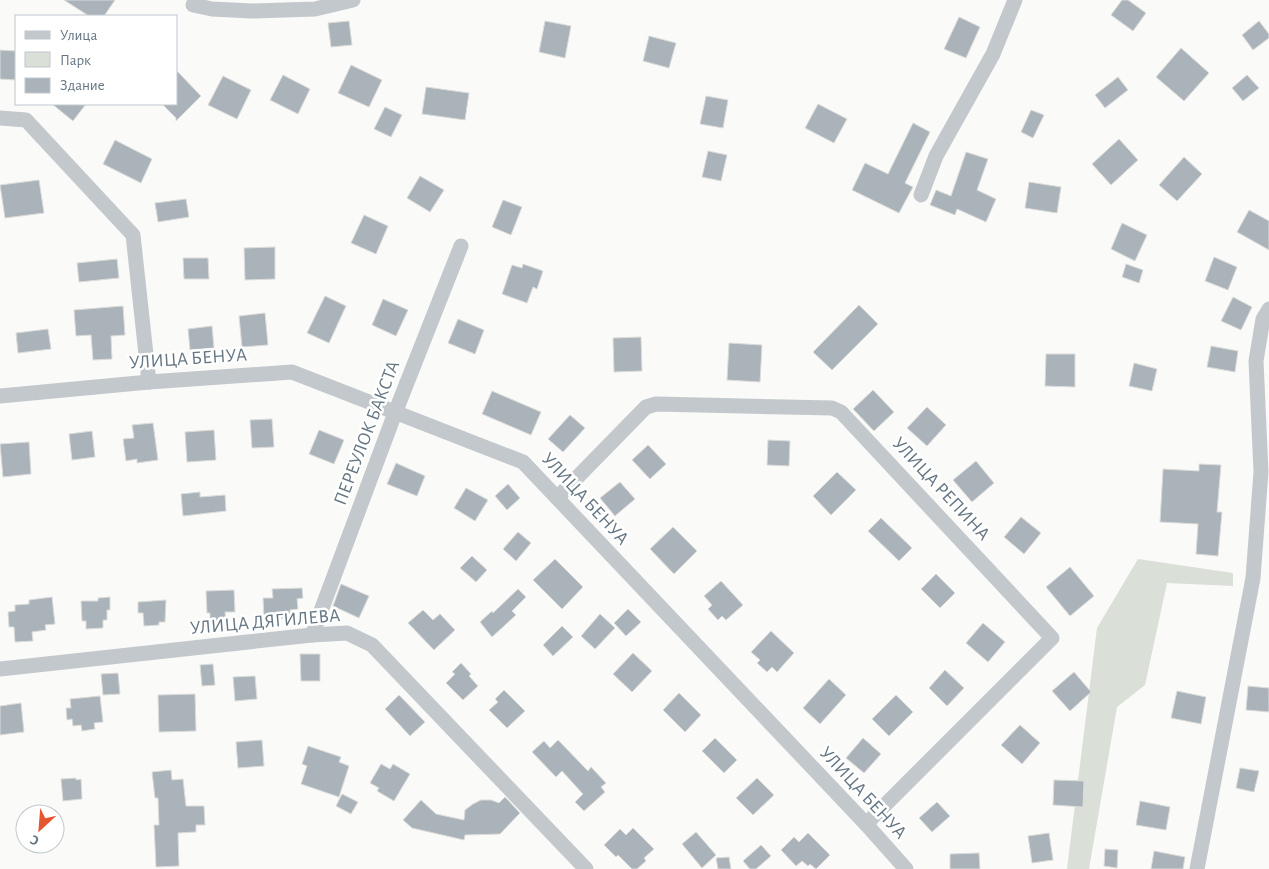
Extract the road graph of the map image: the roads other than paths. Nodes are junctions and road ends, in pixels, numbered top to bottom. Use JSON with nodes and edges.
{"nodes":[{"id":1,"x":353,"y":0,"type":"edge"},
{"id":2,"x":1015,"y":0,"type":"edge"},
{"id":3,"x":193,"y":5,"type":"dead end"},
{"id":4,"x":0,"y":118,"type":"edge"},
{"id":5,"x":921,"y":195,"type":"dead end"},
{"id":6,"x":461,"y":246,"type":"dead end"},
{"id":7,"x":1269,"y":309,"type":"edge"},
{"id":8,"x":149,"y":382,"type":"junction"},
{"id":9,"x":0,"y":396,"type":"edge"},
{"id":10,"x":395,"y":413,"type":"junction"},
{"id":11,"x":557,"y":498,"type":"junction"},
{"id":12,"x":312,"y":636,"type":"junction"},
{"id":13,"x":0,"y":669,"type":"edge"},
{"id":14,"x":866,"y":824,"type":"junction"},
{"id":15,"x":586,"y":869,"type":"edge"},
{"id":16,"x":906,"y":869,"type":"edge"},
{"id":17,"x":1197,"y":869,"type":"edge"}],
"edges":[{"from":1,"to":3,"type":"street"},
{"from":2,"to":5,"type":"street"},
{"from":4,"to":8,"type":"street"},
{"from":6,"to":10,"type":"street","name":"ПЕРЕУЛОК БАКСТА"},
{"from":7,"to":17,"type":"street"},
{"from":8,"to":9,"type":"street","name":"УЛИЦА БЕНУА"},
{"from":8,"to":10,"type":"street","name":"УЛИЦА БЕНУА"},
{"from":10,"to":11,"type":"street","name":"УЛИЦА БЕНУА"},
{"from":10,"to":12,"type":"street","name":"ПЕРЕУЛОК БАКСТА"},
{"from":11,"to":14,"type":"street","name":"УЛИЦА БЕНУА"},
{"from":11,"to":14,"type":"street","name":"УЛИЦА РЕПИНА"},
{"from":12,"to":13,"type":"street","name":"УЛИЦА ДЯГИЛЕВА"},
{"from":12,"to":15,"type":"street","name":"УЛИЦА ДЯГИЛЕВА"},
{"from":14,"to":16,"type":"street","name":"УЛИЦА БЕНУА"}]}
